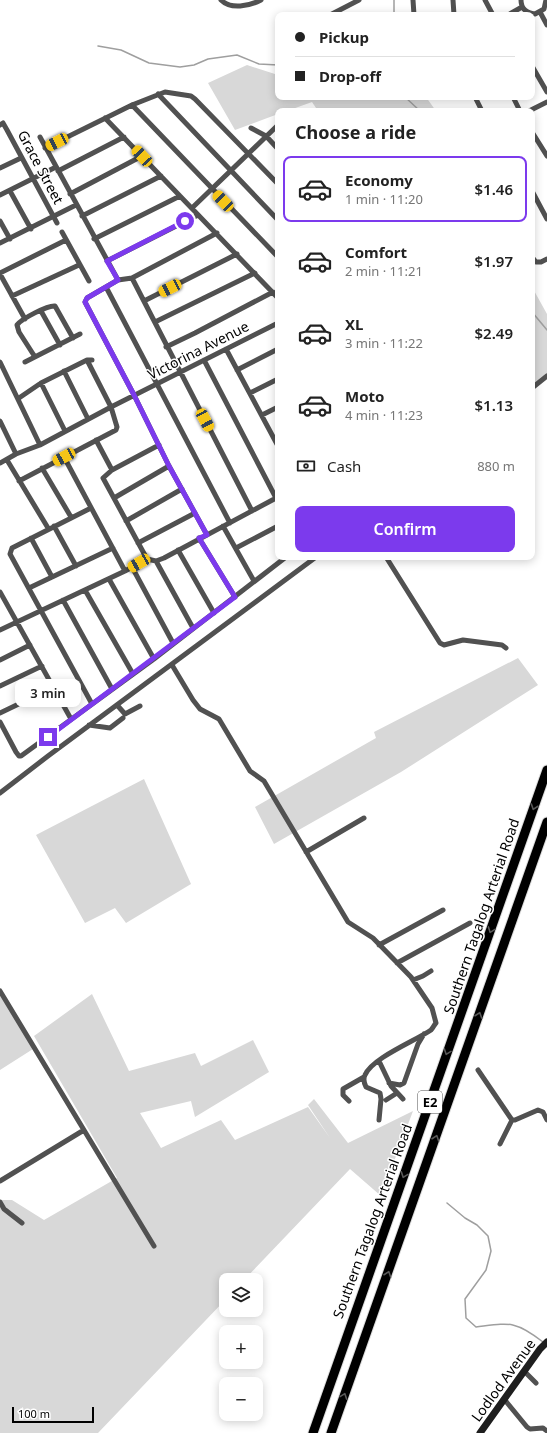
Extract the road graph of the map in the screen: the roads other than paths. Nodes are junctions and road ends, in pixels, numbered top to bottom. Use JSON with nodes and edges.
{"nodes":[{"id":1,"x":221,"y":0,"type":"edge"},
{"id":2,"x":260,"y":0,"type":"edge"},
{"id":3,"x":359,"y":0,"type":"edge"},
{"id":4,"x":413,"y":0,"type":"edge"},
{"id":5,"x":453,"y":0,"type":"edge"},
{"id":6,"x":484,"y":0,"type":"edge"},
{"id":7,"x":521,"y":0,"type":"edge"},
{"id":8,"x":546,"y":0,"type":"edge"},
{"id":9,"x":522,"y":7,"type":"junction"},
{"id":10,"x":336,"y":12,"type":"edge"},
{"id":11,"x":414,"y":12,"type":"edge"},
{"id":12,"x":454,"y":12,"type":"edge"},
{"id":13,"x":491,"y":12,"type":"edge"},
{"id":14,"x":513,"y":12,"type":"edge"},
{"id":15,"x":528,"y":12,"type":"edge"},
{"id":16,"x":540,"y":12,"type":"junction"},
{"id":17,"x":535,"y":13,"type":"edge"},
{"id":18,"x":547,"y":25,"type":"edge"},
{"id":19,"x":535,"y":71,"type":"edge"},
{"id":20,"x":547,"y":92,"type":"edge"},
{"id":21,"x":158,"y":94,"type":"junction"},
{"id":22,"x":547,"y":102,"type":"edge"},
{"id":23,"x":132,"y":105,"type":"junction"},
{"id":24,"x":535,"y":108,"type":"edge"},
{"id":25,"x":105,"y":118,"type":"junction"},
{"id":26,"x":2,"y":124,"type":"edge"},
{"id":27,"x":251,"y":128,"type":"dead end"},
{"id":28,"x":275,"y":128,"type":"edge"},
{"id":29,"x":266,"y":136,"type":"junction"},
{"id":30,"x":40,"y":137,"type":"dead end"},
{"id":31,"x":124,"y":137,"type":"junction"},
{"id":32,"x":535,"y":137,"type":"edge"},
{"id":33,"x":275,"y":146,"type":"edge"},
{"id":34,"x":45,"y":148,"type":"junction"},
{"id":35,"x":249,"y":153,"type":"junction"},
{"id":36,"x":142,"y":156,"type":"junction"},
{"id":37,"x":547,"y":156,"type":"edge"},
{"id":38,"x":21,"y":158,"type":"junction"},
{"id":39,"x":0,"y":168,"type":"edge"},
{"id":40,"x":57,"y":169,"type":"junction"},
{"id":41,"x":231,"y":171,"type":"junction"},
{"id":42,"x":161,"y":176,"type":"junction"},
{"id":43,"x":33,"y":180,"type":"junction"},
{"id":44,"x":275,"y":181,"type":"edge"},
{"id":45,"x":212,"y":189,"type":"junction"},
{"id":46,"x":10,"y":191,"type":"junction"},
{"id":47,"x":70,"y":194,"type":"junction"},
{"id":48,"x":0,"y":195,"type":"edge"},
{"id":49,"x":180,"y":196,"type":"junction"},
{"id":50,"x":535,"y":197,"type":"edge"},
{"id":51,"x":76,"y":206,"type":"junction"},
{"id":52,"x":192,"y":208,"type":"junction"},
{"id":53,"x":198,"y":215,"type":"junction"},
{"id":54,"x":82,"y":216,"type":"junction"},
{"id":55,"x":54,"y":217,"type":"junction"},
{"id":56,"x":275,"y":217,"type":"edge"},
{"id":57,"x":547,"y":219,"type":"edge"},
{"id":58,"x":0,"y":222,"type":"edge"},
{"id":59,"x":57,"y":223,"type":"dead end"},
{"id":60,"x":31,"y":229,"type":"junction"},
{"id":61,"x":62,"y":232,"type":"dead end"},
{"id":62,"x":217,"y":233,"type":"junction"},
{"id":63,"x":10,"y":238,"type":"junction"},
{"id":64,"x":94,"y":239,"type":"junction"},
{"id":65,"x":66,"y":240,"type":"junction"},
{"id":66,"x":0,"y":243,"type":"edge"},
{"id":67,"x":237,"y":254,"type":"junction"},
{"id":68,"x":275,"y":254,"type":"edge"},
{"id":69,"x":547,"y":259,"type":"edge"},
{"id":70,"x":107,"y":261,"type":"junction"},
{"id":71,"x":535,"y":261,"type":"edge"},
{"id":72,"x":79,"y":265,"type":"junction"},
{"id":73,"x":0,"y":273,"type":"edge"},
{"id":74,"x":255,"y":273,"type":"junction"},
{"id":75,"x":132,"y":278,"type":"junction"},
{"id":76,"x":118,"y":280,"type":"junction"},
{"id":77,"x":89,"y":281,"type":"dead end"},
{"id":78,"x":106,"y":287,"type":"junction"},
{"id":79,"x":273,"y":292,"type":"junction"},
{"id":80,"x":275,"y":294,"type":"edge"},
{"id":81,"x":12,"y":296,"type":"junction"},
{"id":82,"x":144,"y":301,"type":"junction"},
{"id":83,"x":41,"y":311,"type":"junction"},
{"id":84,"x":25,"y":319,"type":"junction"},
{"id":85,"x":154,"y":322,"type":"junction"},
{"id":86,"x":275,"y":324,"type":"edge"},
{"id":87,"x":80,"y":334,"type":"dead end"},
{"id":88,"x":73,"y":338,"type":"junction"},
{"id":89,"x":60,"y":345,"type":"junction"},
{"id":90,"x":166,"y":347,"type":"junction"},
{"id":91,"x":226,"y":349,"type":"junction"},
{"id":92,"x":275,"y":351,"type":"edge"},
{"id":93,"x":35,"y":357,"type":"junction"},
{"id":94,"x":204,"y":360,"type":"junction"},
{"id":95,"x":0,"y":362,"type":"edge"},
{"id":96,"x":25,"y":362,"type":"dead end"},
{"id":97,"x":237,"y":370,"type":"junction"},
{"id":98,"x":64,"y":371,"type":"junction"},
{"id":99,"x":180,"y":373,"type":"junction"},
{"id":100,"x":547,"y":376,"type":"edge"},
{"id":101,"x":275,"y":380,"type":"edge"},
{"id":102,"x":41,"y":382,"type":"junction"},
{"id":103,"x":158,"y":384,"type":"junction"},
{"id":104,"x":535,"y":386,"type":"edge"},
{"id":105,"x":250,"y":393,"type":"junction"},
{"id":106,"x":134,"y":395,"type":"junction"},
{"id":107,"x":19,"y":398,"type":"junction"},
{"id":108,"x":111,"y":407,"type":"junction"},
{"id":109,"x":275,"y":408,"type":"edge"},
{"id":110,"x":262,"y":415,"type":"junction"},
{"id":111,"x":88,"y":419,"type":"junction"},
{"id":112,"x":0,"y":421,"type":"edge"},
{"id":113,"x":65,"y":431,"type":"junction"},
{"id":114,"x":96,"y":440,"type":"junction"},
{"id":115,"x":275,"y":440,"type":"edge"},
{"id":116,"x":40,"y":445,"type":"junction"},
{"id":117,"x":159,"y":445,"type":"junction"},
{"id":118,"x":16,"y":454,"type":"junction"},
{"id":119,"x":64,"y":457,"type":"junction"},
{"id":120,"x":7,"y":460,"type":"junction"},
{"id":121,"x":0,"y":463,"type":"edge"},
{"id":122,"x":169,"y":466,"type":"junction"},
{"id":123,"x":42,"y":468,"type":"junction"},
{"id":124,"x":112,"y":470,"type":"junction"},
{"id":125,"x":19,"y":481,"type":"junction"},
{"id":126,"x":182,"y":489,"type":"junction"},
{"id":127,"x":275,"y":493,"type":"edge"},
{"id":128,"x":114,"y":498,"type":"junction"},
{"id":129,"x":275,"y":498,"type":"edge"},
{"id":130,"x":91,"y":508,"type":"junction"},
{"id":131,"x":252,"y":511,"type":"junction"},
{"id":132,"x":195,"y":512,"type":"junction"},
{"id":133,"x":71,"y":518,"type":"junction"},
{"id":134,"x":126,"y":521,"type":"junction"},
{"id":135,"x":230,"y":522,"type":"junction"},
{"id":136,"x":54,"y":526,"type":"junction"},
{"id":137,"x":223,"y":526,"type":"junction"},
{"id":138,"x":48,"y":528,"type":"junction"},
{"id":139,"x":275,"y":528,"type":"edge"},
{"id":140,"x":207,"y":535,"type":"junction"},
{"id":141,"x":31,"y":538,"type":"junction"},
{"id":142,"x":199,"y":538,"type":"junction"},
{"id":143,"x":138,"y":543,"type":"junction"},
{"id":144,"x":113,"y":548,"type":"junction"},
{"id":145,"x":236,"y":548,"type":"junction"},
{"id":146,"x":178,"y":550,"type":"junction"},
{"id":147,"x":146,"y":559,"type":"junction"},
{"id":148,"x":282,"y":560,"type":"edge"},
{"id":149,"x":312,"y":560,"type":"edge"},
{"id":150,"x":388,"y":560,"type":"edge"},
{"id":151,"x":156,"y":561,"type":"junction"},
{"id":152,"x":76,"y":566,"type":"junction"},
{"id":153,"x":132,"y":567,"type":"junction"},
{"id":154,"x":125,"y":572,"type":"junction"},
{"id":155,"x":52,"y":577,"type":"junction"},
{"id":156,"x":109,"y":579,"type":"junction"},
{"id":157,"x":254,"y":581,"type":"junction"},
{"id":158,"x":29,"y":588,"type":"junction"},
{"id":159,"x":85,"y":590,"type":"junction"},
{"id":160,"x":0,"y":592,"type":"edge"},
{"id":161,"x":235,"y":597,"type":"junction"},
{"id":162,"x":63,"y":600,"type":"junction"},
{"id":163,"x":6,"y":603,"type":"junction"},
{"id":164,"x":0,"y":607,"type":"edge"},
{"id":165,"x":41,"y":611,"type":"junction"},
{"id":166,"x":214,"y":613,"type":"junction"},
{"id":167,"x":17,"y":621,"type":"junction"},
{"id":168,"x":193,"y":628,"type":"junction"},
{"id":169,"x":0,"y":630,"type":"edge"},
{"id":170,"x":173,"y":643,"type":"junction"},
{"id":171,"x":30,"y":645,"type":"junction"},
{"id":172,"x":506,"y":648,"type":"dead end"},
{"id":173,"x":154,"y":659,"type":"junction"},
{"id":174,"x":0,"y":660,"type":"edge"},
{"id":175,"x":172,"y":665,"type":"junction"},
{"id":176,"x":42,"y":666,"type":"junction"},
{"id":177,"x":133,"y":674,"type":"junction"},
{"id":178,"x":0,"y":686,"type":"edge"},
{"id":179,"x":54,"y":687,"type":"junction"},
{"id":180,"x":112,"y":689,"type":"junction"},
{"id":181,"x":92,"y":704,"type":"junction"},
{"id":182,"x":118,"y":705,"type":"junction"},
{"id":183,"x":140,"y":706,"type":"dead end"},
{"id":184,"x":0,"y":713,"type":"edge"},
{"id":185,"x":123,"y":718,"type":"dead end"},
{"id":186,"x":71,"y":719,"type":"junction"},
{"id":187,"x":0,"y":722,"type":"edge"},
{"id":188,"x":89,"y":725,"type":"junction"},
{"id":189,"x":547,"y":770,"type":"edge"},
{"id":190,"x":0,"y":793,"type":"edge"},
{"id":191,"x":364,"y":818,"type":"dead end"},
{"id":192,"x":547,"y":822,"type":"edge"},
{"id":193,"x":306,"y":852,"type":"junction"},
{"id":194,"x":443,"y":910,"type":"dead end"},
{"id":195,"x":470,"y":923,"type":"dead end"},
{"id":196,"x":379,"y":945,"type":"junction"},
{"id":197,"x":397,"y":964,"type":"junction"},
{"id":198,"x":431,"y":971,"type":"dead end"},
{"id":199,"x":413,"y":980,"type":"junction"},
{"id":200,"x":0,"y":991,"type":"edge"},
{"id":201,"x":425,"y":1033,"type":"junction"},
{"id":202,"x":379,"y":1061,"type":"junction"},
{"id":203,"x":478,"y":1070,"type":"dead end"},
{"id":204,"x":364,"y":1077,"type":"junction"},
{"id":205,"x":389,"y":1083,"type":"junction"},
{"id":206,"x":397,"y":1093,"type":"junction"},
{"id":207,"x":403,"y":1099,"type":"dead end"},
{"id":208,"x":386,"y":1100,"type":"dead end"},
{"id":209,"x":350,"y":1101,"type":"dead end"},
{"id":210,"x":379,"y":1120,"type":"dead end"},
{"id":211,"x":512,"y":1120,"type":"junction"},
{"id":212,"x":547,"y":1120,"type":"edge"},
{"id":213,"x":84,"y":1130,"type":"junction"},
{"id":214,"x":500,"y":1144,"type":"dead end"},
{"id":215,"x":0,"y":1181,"type":"edge"},
{"id":216,"x":0,"y":1202,"type":"edge"},
{"id":217,"x":22,"y":1223,"type":"dead end"},
{"id":218,"x":154,"y":1246,"type":"dead end"},
{"id":219,"x":547,"y":1342,"type":"edge"},
{"id":220,"x":524,"y":1371,"type":"junction"},
{"id":221,"x":536,"y":1384,"type":"dead end"},
{"id":222,"x":504,"y":1399,"type":"junction"},
{"id":223,"x":547,"y":1431,"type":"edge"},
{"id":224,"x":313,"y":1433,"type":"edge"},
{"id":225,"x":331,"y":1433,"type":"edge"},
{"id":226,"x":480,"y":1433,"type":"edge"}],
"edges":[{"from":1,"to":2,"type":"street"},
{"from":3,"to":10,"type":"street"},
{"from":4,"to":11,"type":"street"},
{"from":5,"to":12,"type":"street"},
{"from":6,"to":13,"type":"street"},
{"from":7,"to":9,"type":"street"},
{"from":8,"to":16,"type":"street"},
{"from":9,"to":14,"type":"street"},
{"from":9,"to":15,"type":"street"},
{"from":16,"to":17,"type":"street"},
{"from":16,"to":18,"type":"street"},
{"from":19,"to":20,"type":"street"},
{"from":21,"to":23,"type":"street"},
{"from":21,"to":35,"type":"street"},
{"from":21,"to":41,"type":"street"},
{"from":22,"to":24,"type":"street"},
{"from":23,"to":25,"type":"street"},
{"from":23,"to":45,"type":"street"},
{"from":25,"to":31,"type":"street"},
{"from":25,"to":34,"type":"street"},
{"from":26,"to":38,"type":"street","name":"Grace Street"},
{"from":27,"to":29,"type":"street"},
{"from":28,"to":29,"type":"street"},
{"from":29,"to":33,"type":"street"},
{"from":29,"to":35,"type":"street"},
{"from":30,"to":34,"type":"street"},
{"from":31,"to":36,"type":"street"},
{"from":31,"to":40,"type":"street"},
{"from":32,"to":37,"type":"street"},
{"from":34,"to":40,"type":"street"},
{"from":35,"to":41,"type":"street"},
{"from":35,"to":44,"type":"street"},
{"from":36,"to":42,"type":"street"},
{"from":36,"to":47,"type":"street"},
{"from":38,"to":39,"type":"street"},
{"from":38,"to":43,"type":"street","name":"Grace Street"},
{"from":40,"to":43,"type":"street"},
{"from":40,"to":47,"type":"street"},
{"from":41,"to":45,"type":"street"},
{"from":41,"to":56,"type":"street"},
{"from":42,"to":49,"type":"street"},
{"from":42,"to":54,"type":"street"},
{"from":43,"to":46,"type":"street"},
{"from":43,"to":55,"type":"street","name":"Grace Street"},
{"from":45,"to":52,"type":"street"},
{"from":45,"to":68,"type":"street"},
{"from":46,"to":48,"type":"street"},
{"from":46,"to":60,"type":"street"},
{"from":47,"to":51,"type":"street"},
{"from":49,"to":52,"type":"street"},
{"from":49,"to":64,"type":"street"},
{"from":50,"to":57,"type":"street"},
{"from":51,"to":54,"type":"street"},
{"from":51,"to":55,"type":"street"},
{"from":52,"to":53,"type":"street"},
{"from":53,"to":62,"type":"street"},
{"from":53,"to":70,"type":"street"},
{"from":54,"to":64,"type":"street"},
{"from":55,"to":59,"type":"street","name":"Grace Street"},
{"from":55,"to":60,"type":"street"},
{"from":58,"to":63,"type":"street"},
{"from":60,"to":63,"type":"street"},
{"from":61,"to":65,"type":"street"},
{"from":62,"to":67,"type":"street"},
{"from":62,"to":75,"type":"street"},
{"from":63,"to":66,"type":"street"},
{"from":64,"to":70,"type":"street"},
{"from":65,"to":72,"type":"street"},
{"from":65,"to":73,"type":"street"},
{"from":67,"to":74,"type":"street"},
{"from":67,"to":82,"type":"street"},
{"from":69,"to":71,"type":"street"},
{"from":70,"to":76,"type":"street"},
{"from":72,"to":77,"type":"street"},
{"from":72,"to":81,"type":"street"},
{"from":73,"to":81,"type":"street"},
{"from":74,"to":79,"type":"street"},
{"from":74,"to":85,"type":"street"},
{"from":75,"to":76,"type":"street"},
{"from":75,"to":82,"type":"street"},
{"from":76,"to":78,"type":"street"},
{"from":78,"to":103,"type":"street"},
{"from":78,"to":106,"type":"street"},
{"from":79,"to":80,"type":"street"},
{"from":79,"to":90,"type":"street"},
{"from":81,"to":84,"type":"street"},
{"from":82,"to":85,"type":"street"},
{"from":83,"to":84,"type":"street"},
{"from":83,"to":88,"type":"street"},
{"from":83,"to":89,"type":"street"},
{"from":84,"to":93,"type":"street"},
{"from":85,"to":90,"type":"street"},
{"from":86,"to":91,"type":"street","name":"Victorina Avenue"},
{"from":87,"to":88,"type":"street"},
{"from":88,"to":89,"type":"street"},
{"from":89,"to":93,"type":"street"},
{"from":90,"to":99,"type":"street"},
{"from":91,"to":94,"type":"street","name":"Victorina Avenue"},
{"from":91,"to":97,"type":"street"},
{"from":92,"to":97,"type":"street"},
{"from":93,"to":96,"type":"street"},
{"from":94,"to":99,"type":"street","name":"Victorina Avenue"},
{"from":94,"to":127,"type":"street"},
{"from":95,"to":107,"type":"street"},
{"from":97,"to":105,"type":"street"},
{"from":98,"to":102,"type":"street"},
{"from":98,"to":108,"type":"street"},
{"from":98,"to":111,"type":"street"},
{"from":99,"to":103,"type":"street","name":"Victorina Avenue"},
{"from":99,"to":131,"type":"street"},
{"from":100,"to":104,"type":"street"},
{"from":101,"to":105,"type":"street"},
{"from":102,"to":107,"type":"street"},
{"from":102,"to":113,"type":"street"},
{"from":103,"to":106,"type":"street","name":"Victorina Avenue"},
{"from":103,"to":135,"type":"street"},
{"from":105,"to":110,"type":"street"},
{"from":106,"to":108,"type":"street","name":"Victorina Avenue"},
{"from":106,"to":117,"type":"street"},
{"from":107,"to":116,"type":"street"},
{"from":108,"to":111,"type":"street","name":"Victorina Avenue"},
{"from":108,"to":114,"type":"street"},
{"from":109,"to":110,"type":"street"},
{"from":110,"to":115,"type":"street"},
{"from":111,"to":113,"type":"street","name":"Victorina Avenue"},
{"from":112,"to":118,"type":"street"},
{"from":113,"to":116,"type":"street","name":"Victorina Avenue"},
{"from":114,"to":119,"type":"street"},
{"from":114,"to":124,"type":"street"},
{"from":116,"to":118,"type":"street","name":"Victorina Avenue"},
{"from":117,"to":122,"type":"street"},
{"from":117,"to":124,"type":"street"},
{"from":118,"to":120,"type":"street","name":"Victorina Avenue"},
{"from":119,"to":123,"type":"street"},
{"from":119,"to":130,"type":"street"},
{"from":120,"to":121,"type":"street","name":"Victorina Avenue"},
{"from":120,"to":125,"type":"street"},
{"from":122,"to":126,"type":"street"},
{"from":122,"to":128,"type":"street"},
{"from":123,"to":125,"type":"street"},
{"from":123,"to":133,"type":"street"},
{"from":124,"to":128,"type":"street"},
{"from":125,"to":138,"type":"street"},
{"from":126,"to":132,"type":"street"},
{"from":126,"to":134,"type":"street"},
{"from":128,"to":134,"type":"street"},
{"from":129,"to":131,"type":"street"},
{"from":130,"to":133,"type":"street"},
{"from":130,"to":144,"type":"street"},
{"from":131,"to":135,"type":"street"},
{"from":132,"to":140,"type":"street"},
{"from":132,"to":143,"type":"street"},
{"from":133,"to":136,"type":"street"},
{"from":134,"to":143,"type":"street"},
{"from":135,"to":137,"type":"street"},
{"from":136,"to":138,"type":"street"},
{"from":136,"to":152,"type":"street"},
{"from":137,"to":140,"type":"street"},
{"from":137,"to":145,"type":"street"},
{"from":138,"to":141,"type":"street"},
{"from":139,"to":145,"type":"street"},
{"from":140,"to":142,"type":"street"},
{"from":141,"to":155,"type":"street"},
{"from":141,"to":158,"type":"street"},
{"from":142,"to":146,"type":"street"},
{"from":142,"to":161,"type":"street"},
{"from":143,"to":147,"type":"street"},
{"from":144,"to":152,"type":"street"},
{"from":144,"to":154,"type":"street"},
{"from":145,"to":157,"type":"street"},
{"from":146,"to":151,"type":"street"},
{"from":146,"to":166,"type":"street"},
{"from":147,"to":151,"type":"street"},
{"from":147,"to":153,"type":"street"},
{"from":148,"to":157,"type":"street"},
{"from":149,"to":175,"type":"street"},
{"from":150,"to":172,"type":"street"},
{"from":151,"to":168,"type":"street"},
{"from":152,"to":155,"type":"street"},
{"from":153,"to":154,"type":"street"},
{"from":153,"to":170,"type":"street"},
{"from":154,"to":156,"type":"street"},
{"from":155,"to":158,"type":"street"},
{"from":156,"to":159,"type":"street"},
{"from":156,"to":173,"type":"street"},
{"from":157,"to":161,"type":"street"},
{"from":158,"to":165,"type":"street"},
{"from":159,"to":162,"type":"street"},
{"from":159,"to":177,"type":"street"},
{"from":160,"to":163,"type":"street"},
{"from":161,"to":166,"type":"street"},
{"from":162,"to":165,"type":"street"},
{"from":162,"to":180,"type":"street"},
{"from":163,"to":164,"type":"street"},
{"from":163,"to":167,"type":"street"},
{"from":165,"to":167,"type":"street"},
{"from":165,"to":181,"type":"street"},
{"from":166,"to":168,"type":"street"},
{"from":167,"to":169,"type":"street"},
{"from":167,"to":171,"type":"street"},
{"from":168,"to":170,"type":"street"},
{"from":170,"to":173,"type":"street"},
{"from":171,"to":174,"type":"street"},
{"from":171,"to":176,"type":"street"},
{"from":173,"to":177,"type":"street"},
{"from":175,"to":182,"type":"street"},
{"from":175,"to":193,"type":"street"},
{"from":176,"to":178,"type":"street"},
{"from":176,"to":179,"type":"street"},
{"from":177,"to":180,"type":"street"},
{"from":179,"to":184,"type":"street"},
{"from":179,"to":186,"type":"street"},
{"from":180,"to":181,"type":"street"},
{"from":181,"to":186,"type":"street"},
{"from":182,"to":183,"type":"street"},
{"from":182,"to":188,"type":"street"},
{"from":185,"to":188,"type":"street"},
{"from":186,"to":187,"type":"street"},
{"from":188,"to":190,"type":"street"},
{"from":189,"to":224,"type":"highway","name":"Southern Tagalog Arterial Road","number":"E2","one_way":true},
{"from":191,"to":193,"type":"street"},
{"from":225,"to":192,"type":"highway","number":"E2","one_way":true},
{"from":193,"to":196,"type":"street"},
{"from":194,"to":196,"type":"street"},
{"from":195,"to":197,"type":"street"},
{"from":196,"to":197,"type":"street"},
{"from":197,"to":199,"type":"street"},
{"from":198,"to":199,"type":"street"},
{"from":199,"to":201,"type":"street"},
{"from":200,"to":213,"type":"street"},
{"from":201,"to":202,"type":"street"},
{"from":201,"to":205,"type":"street"},
{"from":202,"to":204,"type":"street"},
{"from":202,"to":205,"type":"street"},
{"from":203,"to":211,"type":"street"},
{"from":204,"to":209,"type":"street"},
{"from":204,"to":210,"type":"street"},
{"from":205,"to":206,"type":"street"},
{"from":206,"to":207,"type":"street"},
{"from":206,"to":208,"type":"street"},
{"from":211,"to":212,"type":"street"},
{"from":211,"to":214,"type":"street"},
{"from":213,"to":215,"type":"street"},
{"from":213,"to":218,"type":"street"},
{"from":216,"to":217,"type":"street"},
{"from":219,"to":220,"type":"main road","name":"Lodlod Avenue"},
{"from":220,"to":221,"type":"street"},
{"from":220,"to":222,"type":"main road","name":"Lodlod Avenue"},
{"from":222,"to":223,"type":"street"},
{"from":222,"to":226,"type":"main road","name":"Lodlod Avenue"}]}
